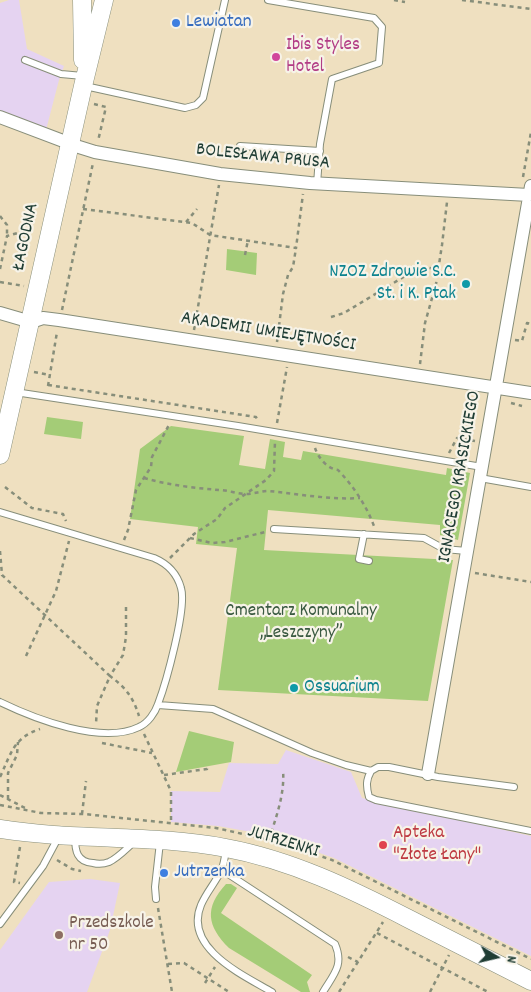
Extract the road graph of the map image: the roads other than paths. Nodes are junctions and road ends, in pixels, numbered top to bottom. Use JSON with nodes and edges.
{"nodes":[{"id":1,"x":82,"y":0,"type":"edge"},
{"id":2,"x":104,"y":0,"type":"edge"},
{"id":3,"x":225,"y":0,"type":"edge"},
{"id":4,"x":268,"y":0,"type":"edge"},
{"id":5,"x":26,"y":60,"type":"dead end"},
{"id":6,"x":87,"y":83,"type":"junction"},
{"id":7,"x":0,"y":117,"type":"edge"},
{"id":8,"x":70,"y":144,"type":"junction"},
{"id":9,"x":240,"y":146,"type":"dead end"},
{"id":10,"x":320,"y":151,"type":"junction"},
{"id":11,"x":317,"y":184,"type":"junction"},
{"id":12,"x":530,"y":190,"type":"edge"},
{"id":13,"x":0,"y":313,"type":"edge"},
{"id":14,"x":30,"y":322,"type":"junction"},
{"id":15,"x":495,"y":388,"type":"junction"},
{"id":16,"x":15,"y":392,"type":"junction"},
{"id":17,"x":531,"y":393,"type":"edge"},
{"id":18,"x":0,"y":456,"type":"edge"},
{"id":19,"x":481,"y":472,"type":"junction"},
{"id":20,"x":531,"y":487,"type":"edge"},
{"id":21,"x":0,"y":512,"type":"edge"},
{"id":22,"x":274,"y":529,"type":"road end"},
{"id":23,"x":364,"y":534,"type":"junction"},
{"id":24,"x":467,"y":551,"type":"junction"},
{"id":25,"x":369,"y":561,"type":"dead end"},
{"id":26,"x":0,"y":702,"type":"edge"},
{"id":27,"x":158,"y":705,"type":"junction"},
{"id":28,"x":371,"y":771,"type":"junction"},
{"id":29,"x":428,"y":774,"type":"junction"},
{"id":30,"x":514,"y":787,"type":"dead end"},
{"id":31,"x":0,"y":829,"type":"edge"},
{"id":32,"x":531,"y":831,"type":"edge"},
{"id":33,"x":67,"y":836,"type":"junction"},
{"id":34,"x":137,"y":839,"type":"junction"},
{"id":35,"x":160,"y":840,"type":"junction"},
{"id":36,"x":227,"y":848,"type":"junction"},
{"id":37,"x":222,"y":870,"type":"junction"},
{"id":38,"x":156,"y":899,"type":"road end"},
{"id":39,"x":0,"y":924,"type":"edge"},
{"id":40,"x":531,"y":981,"type":"edge"},
{"id":41,"x":272,"y":992,"type":"edge"},
{"id":42,"x":323,"y":992,"type":"edge"}],
"edges":[{"from":1,"to":6,"type":"street","name":"ŁAGODNA"},
{"from":2,"to":6,"type":"street","name":"ŁAGODNA"},
{"from":3,"to":6,"type":"lane"},
{"from":4,"to":10,"type":"lane"},
{"from":5,"to":6,"type":"lane"},
{"from":6,"to":8,"type":"street","name":"ŁAGODNA"},
{"from":7,"to":8,"type":"street","name":"BOLESŁAWA PRUSA"},
{"from":8,"to":11,"type":"street","name":"BOLESŁAWA PRUSA"},
{"from":8,"to":14,"type":"street","name":"ŁAGODNA"},
{"from":9,"to":10,"type":"lane"},
{"from":10,"to":11,"type":"lane"},
{"from":11,"to":12,"type":"street","name":"BOLESŁAWA PRUSA"},
{"from":12,"to":15,"type":"street","name":"IGNACEGO KRASICKIEGO"},
{"from":13,"to":14,"type":"street","name":"AKADEMII UMIEJĘTNOŚCI"},
{"from":14,"to":15,"type":"street","name":"AKADEMII UMIEJĘTNOŚCI"},
{"from":14,"to":16,"type":"street","name":"ŁAGODNA"},
{"from":15,"to":17,"type":"street","name":"AKADEMII UMIEJĘTNOŚCI"},
{"from":15,"to":19,"type":"street","name":"IGNACEGO KRASICKIEGO"},
{"from":16,"to":18,"type":"street","name":"ŁAGODNA"},
{"from":16,"to":19,"type":"lane"},
{"from":19,"to":20,"type":"lane"},
{"from":19,"to":24,"type":"street","name":"IGNACEGO KRASICKIEGO"},
{"from":21,"to":27,"type":"lane"},
{"from":22,"to":23,"type":"lane"},
{"from":23,"to":24,"type":"lane"},
{"from":23,"to":25,"type":"lane"},
{"from":24,"to":29,"type":"street","name":"IGNACEGO KRASICKIEGO"},
{"from":26,"to":27,"type":"lane"},
{"from":27,"to":28,"type":"lane"},
{"from":28,"to":29,"type":"lane"},
{"from":28,"to":32,"type":"lane"},
{"from":29,"to":30,"type":"lane"},
{"from":31,"to":33,"type":"street","name":"JUTRZENKI"},
{"from":33,"to":34,"type":"street","name":"JUTRZENKI"},
{"from":33,"to":34,"type":"lane"},
{"from":33,"to":39,"type":"lane"},
{"from":34,"to":35,"type":"street","name":"JUTRZENKI"},
{"from":35,"to":36,"type":"street","name":"JUTRZENKI"},
{"from":35,"to":38,"type":"lane"},
{"from":36,"to":37,"type":"lane"},
{"from":36,"to":40,"type":"street","name":"JUTRZENKI"},
{"from":37,"to":41,"type":"lane"},
{"from":37,"to":42,"type":"lane"}]}
